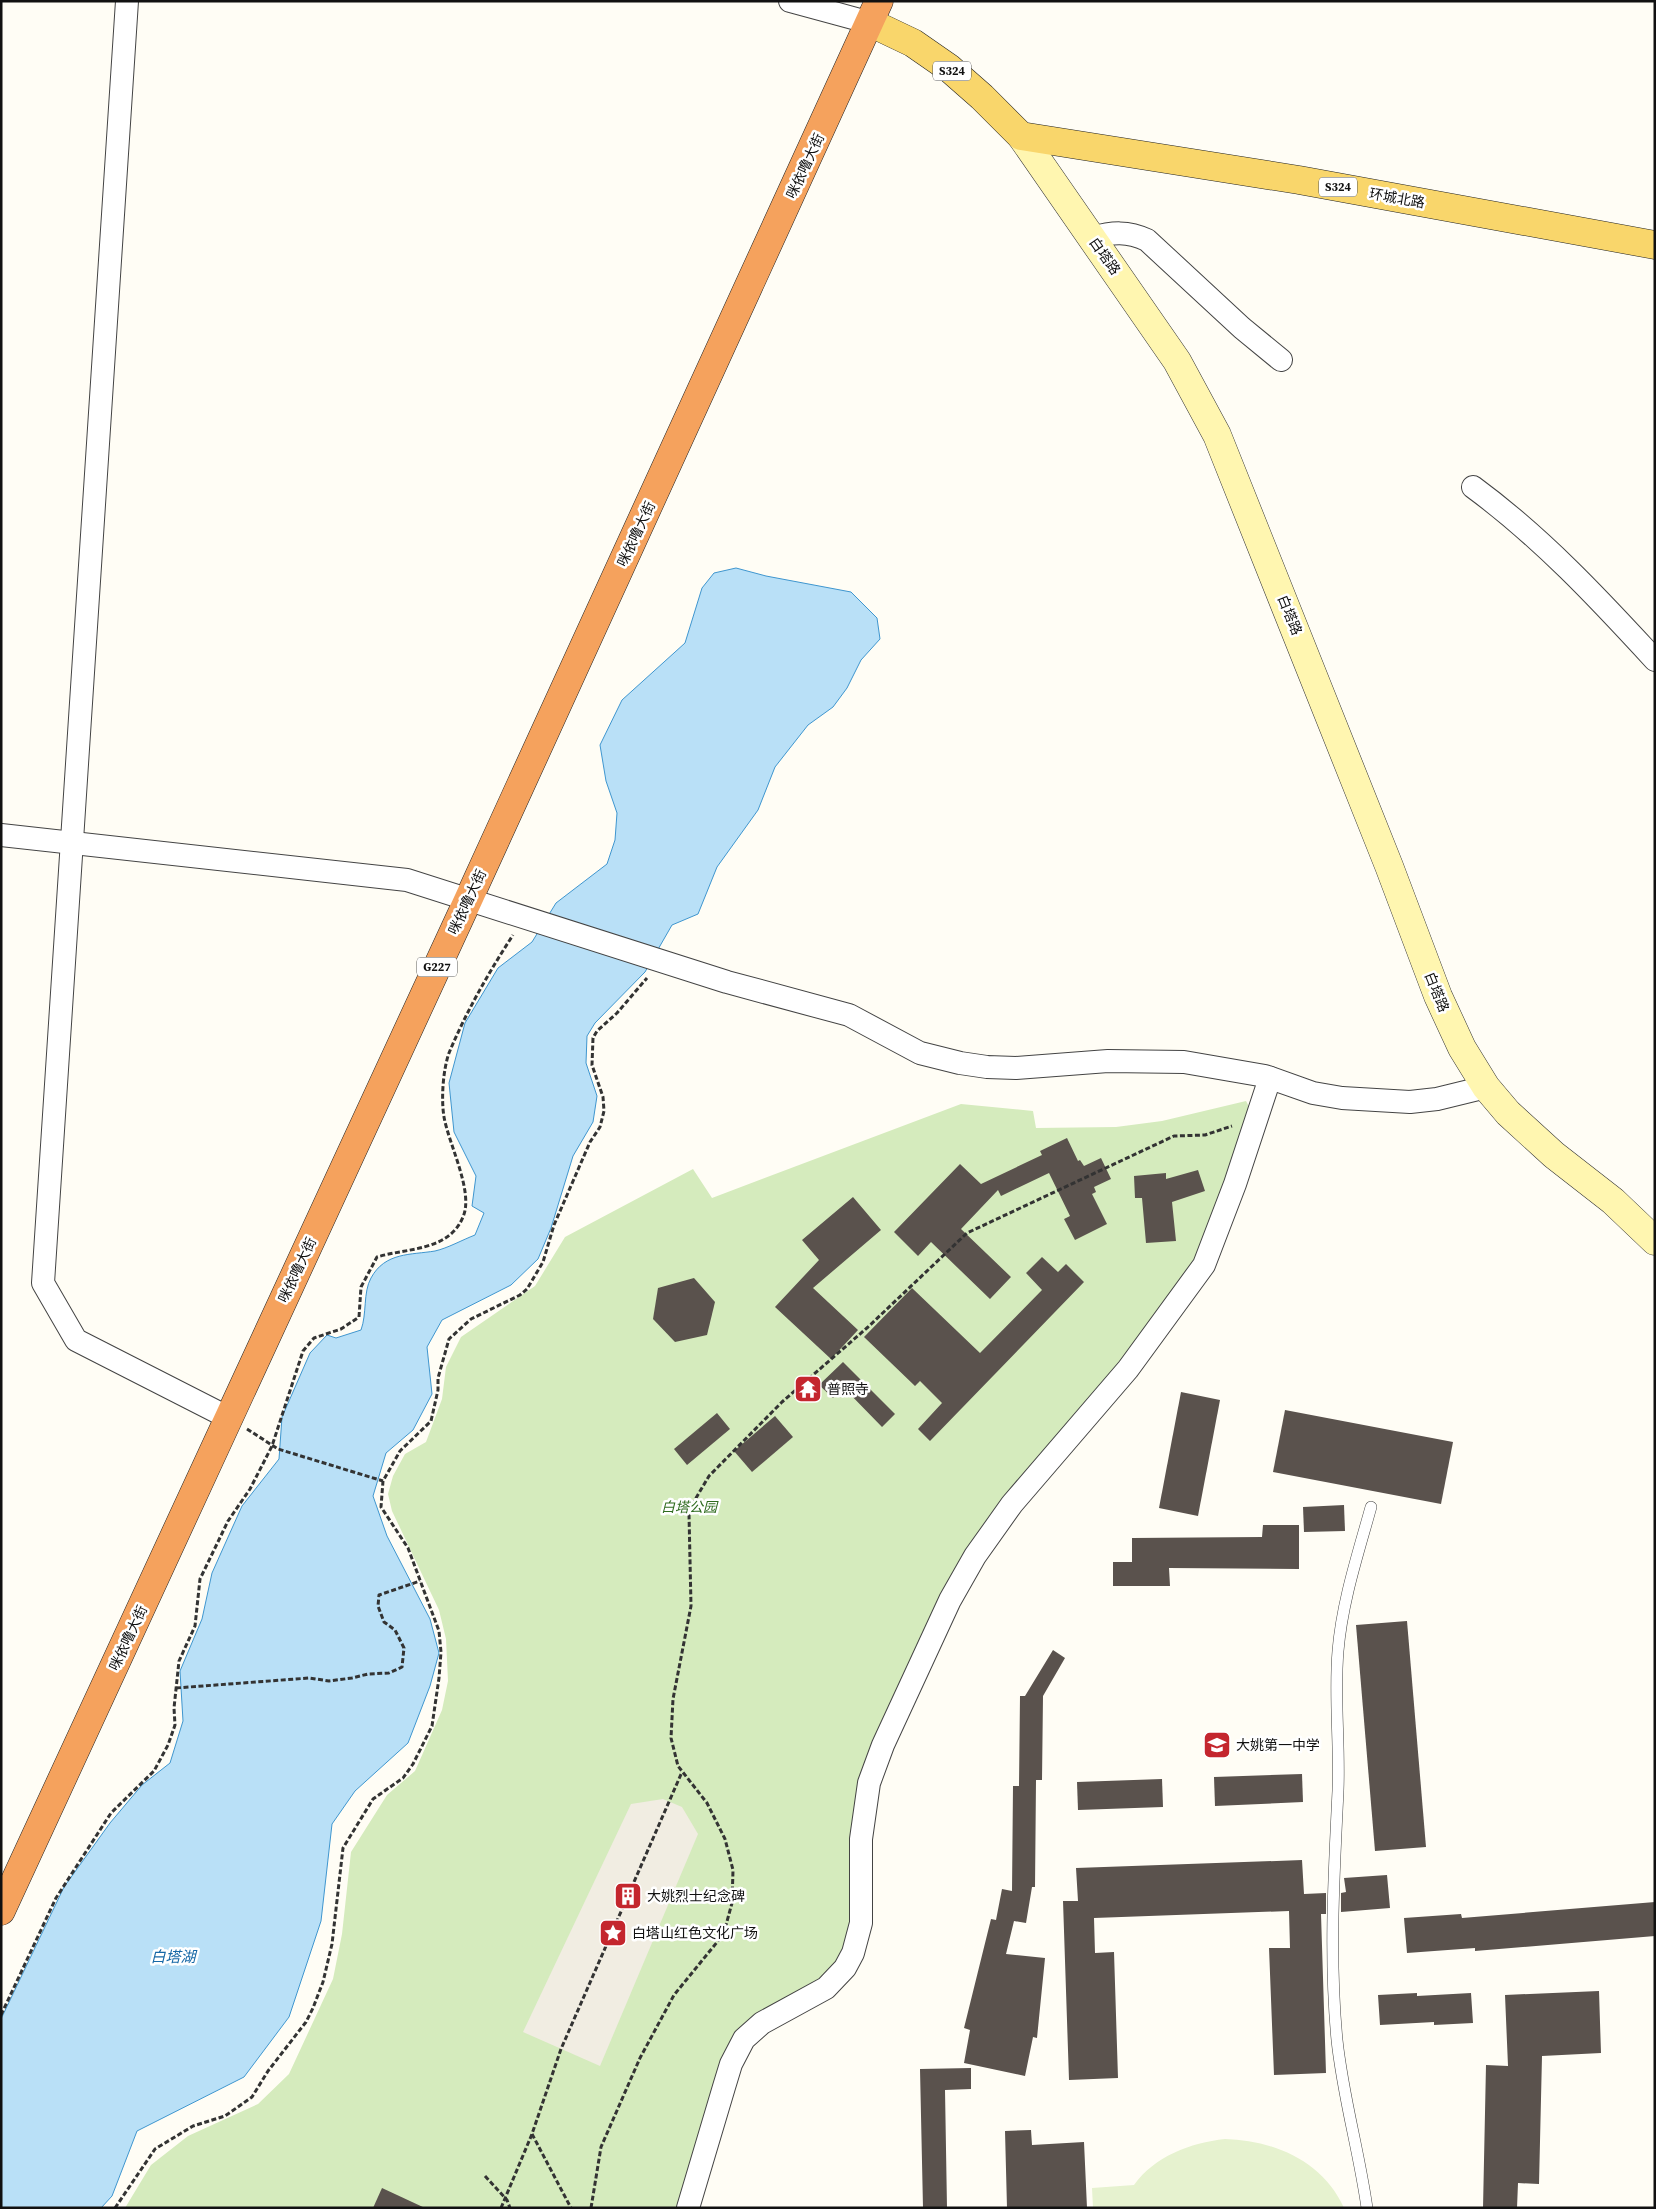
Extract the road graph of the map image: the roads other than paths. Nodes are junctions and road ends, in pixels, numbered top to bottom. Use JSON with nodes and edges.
{"nodes":[{"id":1,"x":127,"y":1,"type":"edge"},
{"id":2,"x":790,"y":1,"type":"edge"},
{"id":3,"x":875,"y":12,"type":"edge"},
{"id":4,"x":1021,"y":136,"type":"junction"},
{"id":5,"x":1092,"y":238,"type":"junction"},
{"id":6,"x":1655,"y":245,"type":"edge"},
{"id":7,"x":1281,"y":360,"type":"dead end"},
{"id":8,"x":1473,"y":487,"type":"dead end"},
{"id":9,"x":1655,"y":660,"type":"edge"},
{"id":10,"x":1,"y":835,"type":"edge"},
{"id":11,"x":72,"y":843,"type":"junction"},
{"id":12,"x":469,"y":898,"type":"junction"},
{"id":13,"x":1270,"y":1078,"type":"junction"},
{"id":14,"x":1486,"y":1087,"type":"junction"},
{"id":15,"x":1655,"y":1241,"type":"edge"},
{"id":16,"x":229,"y":1418,"type":"junction"},
{"id":17,"x":1371,"y":1507,"type":"dead end"},
{"id":18,"x":1,"y":1911,"type":"edge"},
{"id":19,"x":688,"y":2208,"type":"edge"},
{"id":20,"x":1366,"y":2208,"type":"edge"}],
"edges":[{"from":1,"to":11,"type":"street"},
{"from":2,"to":3,"type":"street"},
{"from":3,"to":4,"type":"main road","name":"白塔路","number":"S324"},
{"from":3,"to":12,"type":"highway","name":"咪依噜大街","number":"G227"},
{"from":4,"to":5,"type":"street","name":"白塔路"},
{"from":4,"to":6,"type":"main road","name":"环城北路","number":"S324"},
{"from":5,"to":7,"type":"street"},
{"from":5,"to":14,"type":"street","name":"白塔路"},
{"from":8,"to":9,"type":"street"},
{"from":10,"to":11,"type":"street"},
{"from":11,"to":12,"type":"street"},
{"from":11,"to":16,"type":"street"},
{"from":12,"to":13,"type":"street"},
{"from":12,"to":16,"type":"highway","name":"咪依噜大街","number":"G227"},
{"from":13,"to":14,"type":"street"},
{"from":13,"to":19,"type":"street"},
{"from":14,"to":15,"type":"street","name":"白塔路"},
{"from":16,"to":18,"type":"highway","name":"咪依噜大街","number":"G227"},
{"from":17,"to":20,"type":"lane"}]}
